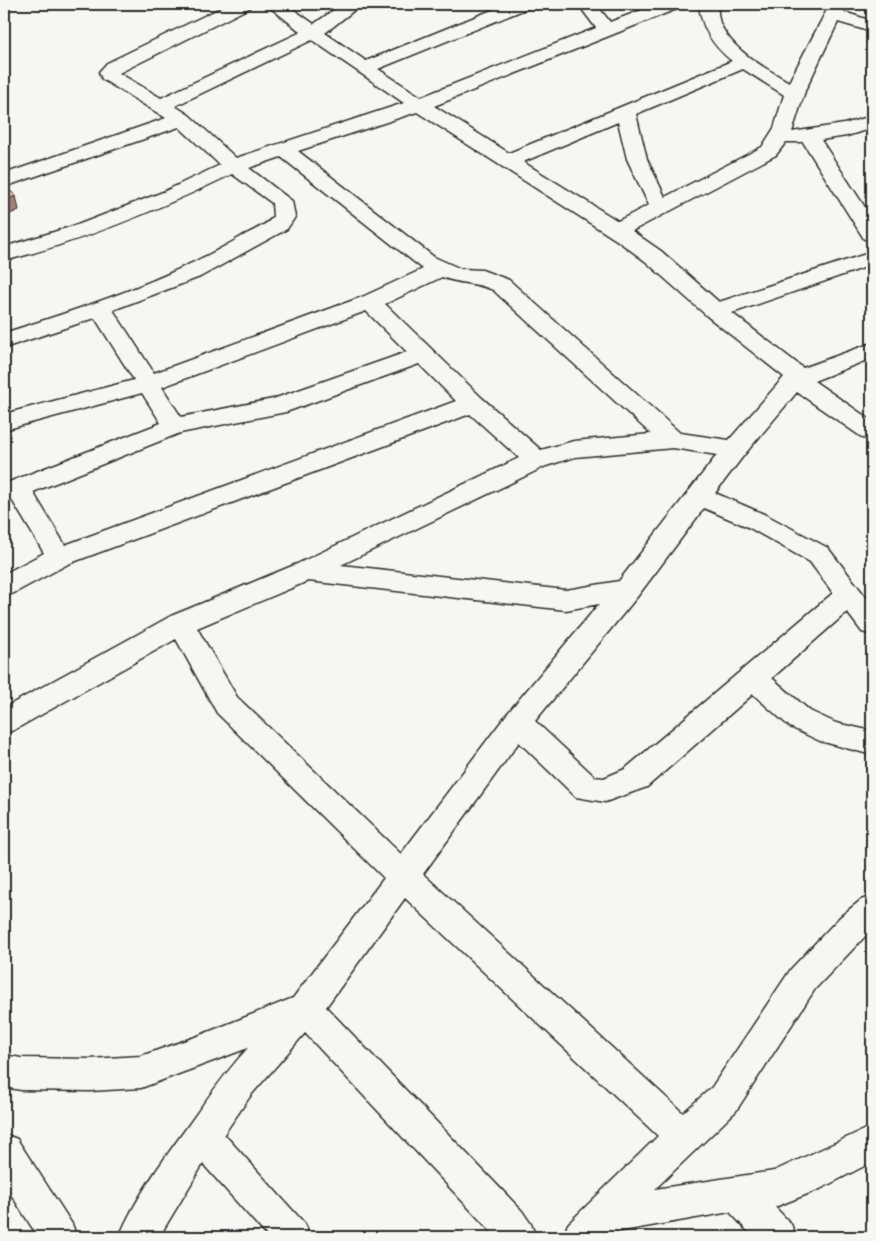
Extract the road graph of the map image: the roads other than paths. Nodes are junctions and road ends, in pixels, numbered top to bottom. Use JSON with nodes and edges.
{"nodes":[{"id":1,"x":243,"y":4,"type":"edge"},
{"id":2,"x":274,"y":4,"type":"edge"},
{"id":3,"x":353,"y":4,"type":"edge"},
{"id":4,"x":522,"y":4,"type":"edge"},
{"id":5,"x":587,"y":4,"type":"edge"},
{"id":6,"x":673,"y":4,"type":"edge"},
{"id":7,"x":708,"y":4,"type":"edge"},
{"id":8,"x":837,"y":9,"type":"edge"},
{"id":9,"x":872,"y":27,"type":"edge"},
{"id":10,"x":606,"y":29,"type":"junction"},
{"id":11,"x":313,"y":33,"type":"junction"},
{"id":12,"x":745,"y":62,"type":"junction"},
{"id":13,"x":364,"y":68,"type":"junction"},
{"id":14,"x":794,"y":93,"type":"junction"},
{"id":15,"x":419,"y":105,"type":"junction"},
{"id":16,"x":160,"y":106,"type":"junction"},
{"id":17,"x":626,"y":113,"type":"junction"},
{"id":18,"x":182,"y":119,"type":"junction"},
{"id":19,"x":872,"y":122,"type":"edge"},
{"id":20,"x":809,"y":136,"type":"junction"},
{"id":21,"x":779,"y":140,"type":"junction"},
{"id":22,"x":283,"y":149,"type":"junction"},
{"id":23,"x":507,"y":161,"type":"junction"},
{"id":24,"x":233,"y":166,"type":"junction"},
{"id":25,"x":4,"y":181,"type":"edge"},
{"id":26,"x":660,"y":207,"type":"junction"},
{"id":27,"x":617,"y":230,"type":"junction"},
{"id":28,"x":872,"y":234,"type":"edge"},
{"id":29,"x":4,"y":254,"type":"edge"},
{"id":30,"x":872,"y":258,"type":"edge"},
{"id":31,"x":440,"y":269,"type":"junction"},
{"id":32,"x":370,"y":302,"type":"junction"},
{"id":33,"x":100,"y":307,"type":"junction"},
{"id":34,"x":715,"y":311,"type":"junction"},
{"id":35,"x":4,"y":341,"type":"edge"},
{"id":36,"x":872,"y":350,"type":"edge"},
{"id":37,"x":423,"y":354,"type":"junction"},
{"id":38,"x":796,"y":378,"type":"junction"},
{"id":39,"x":148,"y":384,"type":"junction"},
{"id":40,"x":473,"y":404,"type":"junction"},
{"id":41,"x":4,"y":422,"type":"edge"},
{"id":42,"x":175,"y":426,"type":"junction"},
{"id":43,"x":872,"y":432,"type":"edge"},
{"id":44,"x":673,"y":440,"type":"junction"},
{"id":45,"x":735,"y":449,"type":"junction"},
{"id":46,"x":537,"y":460,"type":"junction"},
{"id":47,"x":10,"y":491,"type":"edge"},
{"id":48,"x":698,"y":496,"type":"junction"},
{"id":49,"x":59,"y":557,"type":"junction"},
{"id":50,"x":306,"y":571,"type":"junction"},
{"id":51,"x":4,"y":586,"type":"edge"},
{"id":52,"x":627,"y":590,"type":"junction"},
{"id":53,"x":850,"y":594,"type":"junction"},
{"id":54,"x":181,"y":623,"type":"junction"},
{"id":55,"x":872,"y":625,"type":"edge"},
{"id":56,"x":753,"y":678,"type":"junction"},
{"id":57,"x":4,"y":722,"type":"edge"},
{"id":58,"x":517,"y":722,"type":"junction"},
{"id":59,"x":872,"y":743,"type":"edge"},
{"id":60,"x":404,"y":876,"type":"junction"},
{"id":61,"x":872,"y":910,"type":"edge"},
{"id":62,"x":305,"y":1009,"type":"junction"},
{"id":63,"x":4,"y":1071,"type":"edge"},
{"id":64,"x":202,"y":1136,"type":"junction"},
{"id":65,"x":683,"y":1136,"type":"junction"},
{"id":66,"x":872,"y":1143,"type":"edge"},
{"id":67,"x":4,"y":1151,"type":"edge"},
{"id":68,"x":737,"y":1193,"type":"junction"},
{"id":69,"x":593,"y":1226,"type":"edge"},
{"id":70,"x":59,"y":1237,"type":"edge"},
{"id":71,"x":138,"y":1237,"type":"edge"},
{"id":72,"x":292,"y":1237,"type":"edge"},
{"id":73,"x":518,"y":1237,"type":"edge"},
{"id":74,"x":778,"y":1237,"type":"edge"}],
"edges":[{"from":1,"to":16,"type":"street"},
{"from":2,"to":11,"type":"street"},
{"from":3,"to":11,"type":"street"},
{"from":4,"to":13,"type":"street"},
{"from":5,"to":10,"type":"street"},
{"from":6,"to":10,"type":"street"},
{"from":7,"to":12,"type":"street"},
{"from":8,"to":9,"type":"street"},
{"from":8,"to":14,"type":"street"},
{"from":10,"to":15,"type":"street"},
{"from":11,"to":13,"type":"street"},
{"from":11,"to":16,"type":"street"},
{"from":12,"to":14,"type":"street"},
{"from":12,"to":17,"type":"street"},
{"from":13,"to":15,"type":"street"},
{"from":14,"to":21,"type":"street"},
{"from":15,"to":22,"type":"street"},
{"from":15,"to":23,"type":"street"},
{"from":16,"to":18,"type":"street"},
{"from":17,"to":23,"type":"street"},
{"from":17,"to":26,"type":"street"},
{"from":18,"to":24,"type":"street"},
{"from":18,"to":25,"type":"street"},
{"from":19,"to":20,"type":"street"},
{"from":20,"to":21,"type":"street"},
{"from":20,"to":28,"type":"street"},
{"from":21,"to":26,"type":"street"},
{"from":22,"to":24,"type":"street"},
{"from":22,"to":31,"type":"street"},
{"from":23,"to":27,"type":"street"},
{"from":24,"to":29,"type":"street"},
{"from":24,"to":33,"type":"street"},
{"from":26,"to":27,"type":"street"},
{"from":27,"to":34,"type":"street"},
{"from":30,"to":34,"type":"street"},
{"from":31,"to":32,"type":"street"},
{"from":31,"to":44,"type":"street"},
{"from":32,"to":37,"type":"street"},
{"from":32,"to":39,"type":"street"},
{"from":33,"to":35,"type":"street"},
{"from":33,"to":39,"type":"street"},
{"from":34,"to":38,"type":"street"},
{"from":36,"to":38,"type":"street"},
{"from":37,"to":40,"type":"street"},
{"from":37,"to":42,"type":"street"},
{"from":38,"to":43,"type":"street"},
{"from":38,"to":45,"type":"street"},
{"from":39,"to":41,"type":"street"},
{"from":39,"to":42,"type":"street"},
{"from":40,"to":46,"type":"street"},
{"from":40,"to":49,"type":"street"},
{"from":42,"to":47,"type":"street"},
{"from":44,"to":45,"type":"street"},
{"from":44,"to":46,"type":"street"},
{"from":45,"to":48,"type":"street"},
{"from":46,"to":50,"type":"street"},
{"from":47,"to":49,"type":"street"},
{"from":48,"to":52,"type":"street"},
{"from":48,"to":53,"type":"street"},
{"from":49,"to":51,"type":"street"},
{"from":50,"to":52,"type":"street"},
{"from":50,"to":54,"type":"street"},
{"from":52,"to":58,"type":"street"},
{"from":53,"to":55,"type":"street"},
{"from":53,"to":56,"type":"street"},
{"from":54,"to":57,"type":"street"},
{"from":54,"to":60,"type":"street"},
{"from":56,"to":58,"type":"street"},
{"from":56,"to":59,"type":"street"},
{"from":58,"to":60,"type":"street"},
{"from":60,"to":62,"type":"street"},
{"from":60,"to":65,"type":"street"},
{"from":61,"to":65,"type":"street"},
{"from":62,"to":63,"type":"street"},
{"from":62,"to":64,"type":"street"},
{"from":62,"to":73,"type":"street"},
{"from":64,"to":71,"type":"street"},
{"from":64,"to":72,"type":"street"},
{"from":65,"to":69,"type":"street"},
{"from":66,"to":68,"type":"street"},
{"from":67,"to":70,"type":"street"},
{"from":68,"to":69,"type":"street"},
{"from":68,"to":74,"type":"street"}]}
